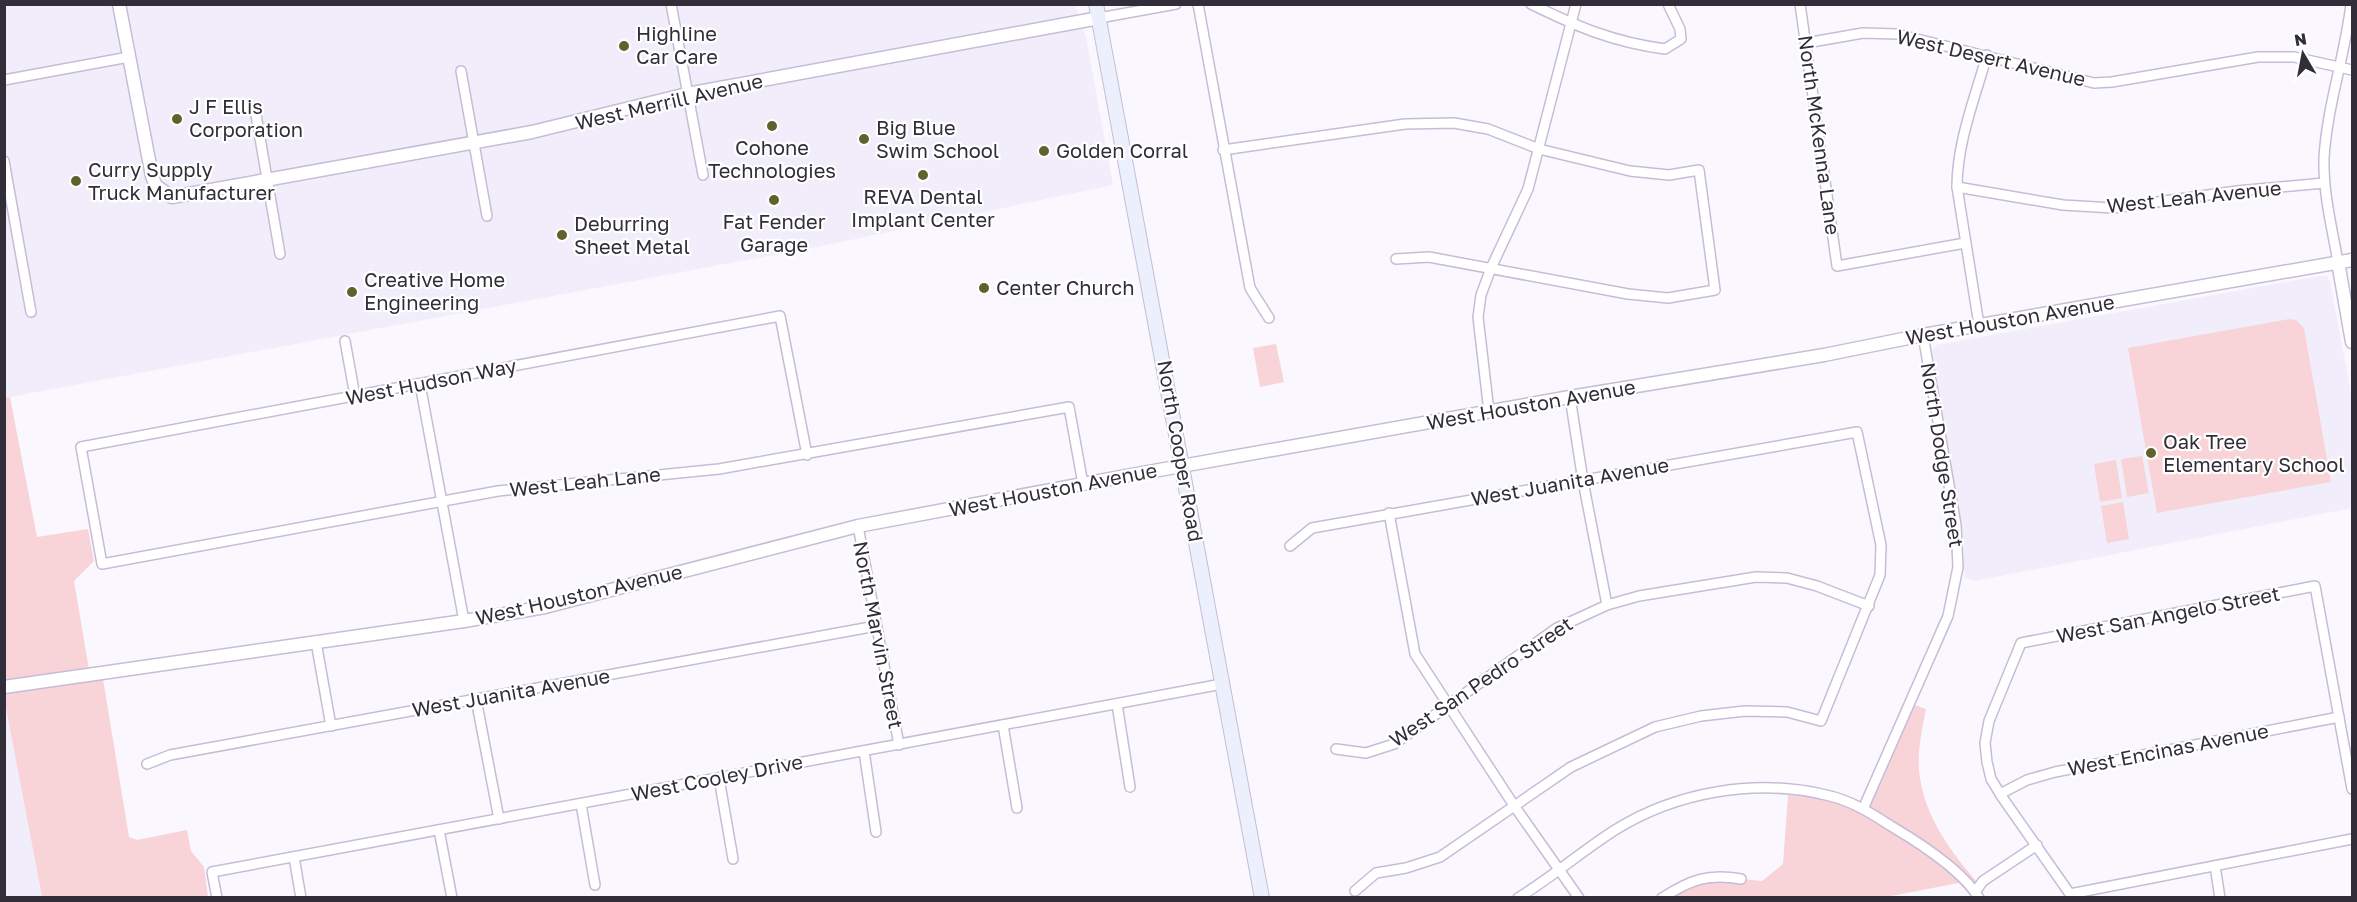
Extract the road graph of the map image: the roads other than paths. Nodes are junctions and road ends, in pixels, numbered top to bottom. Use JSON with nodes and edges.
{"nodes":[{"id":1,"x":119,"y":4,"type":"edge"},
{"id":2,"x":671,"y":4,"type":"edge"},
{"id":3,"x":1176,"y":4,"type":"edge"},
{"id":4,"x":1198,"y":4,"type":"edge"},
{"id":5,"x":1531,"y":4,"type":"edge"},
{"id":6,"x":1576,"y":4,"type":"edge"},
{"id":7,"x":1668,"y":4,"type":"edge"},
{"id":8,"x":1800,"y":4,"type":"edge"},
{"id":9,"x":2351,"y":4,"type":"edge"},
{"id":10,"x":1097,"y":11,"type":"edge"},
{"id":11,"x":1571,"y":24,"type":"junction"},
{"id":12,"x":1806,"y":43,"type":"junction"},
{"id":13,"x":1987,"y":55,"type":"junction"},
{"id":14,"x":129,"y":57,"type":"junction"},
{"id":15,"x":2341,"y":66,"type":"junction"},
{"id":16,"x":2352,"y":70,"type":"edge"},
{"id":17,"x":461,"y":71,"type":"dead end"},
{"id":18,"x":4,"y":80,"type":"edge"},
{"id":19,"x":687,"y":94,"type":"junction"},
{"id":20,"x":255,"y":109,"type":"dead end"},
{"id":21,"x":474,"y":143,"type":"junction"},
{"id":22,"x":1539,"y":149,"type":"junction"},
{"id":23,"x":1223,"y":150,"type":"junction"},
{"id":24,"x":4,"y":161,"type":"edge"},
{"id":25,"x":703,"y":175,"type":"dead end"},
{"id":26,"x":267,"y":181,"type":"junction"},
{"id":27,"x":2324,"y":183,"type":"junction"},
{"id":28,"x":1957,"y":187,"type":"junction"},
{"id":29,"x":487,"y":216,"type":"dead end"},
{"id":30,"x":1965,"y":243,"type":"junction"},
{"id":31,"x":280,"y":254,"type":"dead end"},
{"id":32,"x":1396,"y":259,"type":"dead end"},
{"id":33,"x":2352,"y":260,"type":"edge"},
{"id":34,"x":2338,"y":262,"type":"junction"},
{"id":35,"x":1491,"y":268,"type":"junction"},
{"id":36,"x":31,"y":312,"type":"dead end"},
{"id":37,"x":1269,"y":318,"type":"dead end"},
{"id":38,"x":1979,"y":326,"type":"junction"},
{"id":39,"x":1923,"y":335,"type":"junction"},
{"id":40,"x":345,"y":341,"type":"dead end"},
{"id":41,"x":2352,"y":342,"type":"edge"},
{"id":42,"x":420,"y":384,"type":"junction"},
{"id":43,"x":355,"y":396,"type":"junction"},
{"id":44,"x":1570,"y":397,"type":"junction"},
{"id":45,"x":1489,"y":412,"type":"junction"},
{"id":46,"x":807,"y":455,"type":"junction"},
{"id":47,"x":1182,"y":466,"type":"junction"},
{"id":48,"x":1583,"y":480,"type":"junction"},
{"id":49,"x":1083,"y":484,"type":"junction"},
{"id":50,"x":442,"y":502,"type":"junction"},
{"id":51,"x":1389,"y":513,"type":"junction"},
{"id":52,"x":858,"y":526,"type":"junction"},
{"id":53,"x":1290,"y":546,"type":"dead end"},
{"id":54,"x":102,"y":564,"type":"joint"},
{"id":55,"x":1607,"y":605,"type":"junction"},
{"id":56,"x":1869,"y":606,"type":"junction"},
{"id":57,"x":464,"y":621,"type":"junction"},
{"id":58,"x":876,"y":626,"type":"junction"},
{"id":59,"x":316,"y":642,"type":"junction"},
{"id":60,"x":1222,"y":684,"type":"junction"},
{"id":61,"x":4,"y":687,"type":"edge"},
{"id":62,"x":476,"y":699,"type":"junction"},
{"id":63,"x":1117,"y":704,"type":"junction"},
{"id":64,"x":1448,"y":706,"type":"junction"},
{"id":65,"x":2339,"y":717,"type":"junction"},
{"id":66,"x":1003,"y":725,"type":"junction"},
{"id":67,"x":331,"y":726,"type":"junction"},
{"id":68,"x":899,"y":745,"type":"junction"},
{"id":69,"x":1336,"y":749,"type":"dead end"},
{"id":70,"x":864,"y":751,"type":"junction"},
{"id":71,"x":147,"y":764,"type":"dead end"},
{"id":72,"x":719,"y":778,"type":"junction"},
{"id":73,"x":1130,"y":787,"type":"dead end"},
{"id":74,"x":2352,"y":789,"type":"edge"},
{"id":75,"x":2000,"y":794,"type":"junction"},
{"id":76,"x":581,"y":804,"type":"junction"},
{"id":77,"x":1515,"y":807,"type":"junction"},
{"id":78,"x":1017,"y":808,"type":"dead end"},
{"id":79,"x":1863,"y":809,"type":"junction"},
{"id":80,"x":499,"y":819,"type":"junction"},
{"id":81,"x":439,"y":830,"type":"junction"},
{"id":82,"x":876,"y":832,"type":"dead end"},
{"id":83,"x":2352,"y":839,"type":"edge"},
{"id":84,"x":2037,"y":845,"type":"junction"},
{"id":85,"x":294,"y":857,"type":"junction"},
{"id":86,"x":733,"y":859,"type":"dead end"},
{"id":87,"x":2215,"y":866,"type":"junction"},
{"id":88,"x":1559,"y":869,"type":"junction"},
{"id":89,"x":1742,"y":879,"type":"dead end"},
{"id":90,"x":595,"y":885,"type":"dead end"},
{"id":91,"x":1355,"y":891,"type":"dead end"},
{"id":92,"x":1977,"y":895,"type":"edge"},
{"id":93,"x":217,"y":897,"type":"edge"},
{"id":94,"x":301,"y":897,"type":"edge"},
{"id":95,"x":452,"y":897,"type":"edge"},
{"id":96,"x":1262,"y":897,"type":"edge"},
{"id":97,"x":1518,"y":897,"type":"edge"},
{"id":98,"x":1579,"y":897,"type":"edge"},
{"id":99,"x":1662,"y":897,"type":"edge"},
{"id":100,"x":2220,"y":897,"type":"edge"}],
"edges":[{"from":1,"to":14,"type":"street"},
{"from":2,"to":19,"type":"street"},
{"from":3,"to":10,"type":"street","name":"West Merrill Avenue"},
{"from":4,"to":23,"type":"street"},
{"from":5,"to":11,"type":"street"},
{"from":6,"to":11,"type":"street"},
{"from":7,"to":11,"type":"street"},
{"from":8,"to":12,"type":"street","name":"North McKenna Lane"},
{"from":9,"to":15,"type":"street"},
{"from":10,"to":19,"type":"street","name":"West Merrill Avenue"},
{"from":10,"to":47,"type":"main road","name":"North Cooper Road"},
{"from":11,"to":22,"type":"street"},
{"from":12,"to":13,"type":"street","name":"West Desert Avenue"},
{"from":12,"to":30,"type":"street","name":"North McKenna Lane"},
{"from":13,"to":15,"type":"street","name":"West Desert Avenue"},
{"from":13,"to":28,"type":"street"},
{"from":14,"to":18,"type":"street"},
{"from":14,"to":26,"type":"street","name":"West Merrill Avenue"},
{"from":15,"to":16,"type":"street","name":"West Desert Avenue"},
{"from":15,"to":27,"type":"street"},
{"from":17,"to":21,"type":"street"},
{"from":19,"to":21,"type":"street","name":"West Merrill Avenue"},
{"from":19,"to":25,"type":"street"},
{"from":20,"to":26,"type":"street"},
{"from":21,"to":26,"type":"street","name":"West Merrill Avenue"},
{"from":21,"to":29,"type":"street"},
{"from":22,"to":23,"type":"street"},
{"from":22,"to":35,"type":"street"},
{"from":22,"to":35,"type":"street"},
{"from":23,"to":37,"type":"street"},
{"from":24,"to":36,"type":"street"},
{"from":26,"to":31,"type":"street"},
{"from":27,"to":28,"type":"street","name":"West Leah Avenue"},
{"from":27,"to":34,"type":"street"},
{"from":28,"to":30,"type":"street"},
{"from":30,"to":38,"type":"street"},
{"from":32,"to":35,"type":"street"},
{"from":33,"to":34,"type":"street","name":"West Houston Avenue"},
{"from":34,"to":38,"type":"street","name":"West Houston Avenue"},
{"from":34,"to":41,"type":"street"},
{"from":35,"to":45,"type":"street"},
{"from":38,"to":39,"type":"street","name":"West Houston Avenue"},
{"from":39,"to":44,"type":"street","name":"West Houston Avenue"},
{"from":39,"to":79,"type":"street","name":"North Dodge Street"},
{"from":40,"to":43,"type":"street"},
{"from":42,"to":43,"type":"street","name":"West Hudson Way"},
{"from":42,"to":46,"type":"street","name":"West Hudson Way"},
{"from":42,"to":50,"type":"street"},
{"from":43,"to":54,"type":"street","name":"West Hudson Way"},
{"from":44,"to":45,"type":"street","name":"West Houston Avenue"},
{"from":44,"to":48,"type":"street"},
{"from":45,"to":47,"type":"street","name":"West Houston Avenue"},
{"from":46,"to":49,"type":"street","name":"West Leah Lane"},
{"from":46,"to":50,"type":"street","name":"West Leah Lane"},
{"from":47,"to":49,"type":"street","name":"West Houston Avenue"},
{"from":47,"to":60,"type":"main road","name":"North Cooper Road"},
{"from":48,"to":51,"type":"street","name":"West Juanita Avenue"},
{"from":48,"to":55,"type":"street"},
{"from":48,"to":56,"type":"street","name":"West Juanita Avenue"},
{"from":49,"to":52,"type":"street","name":"West Houston Avenue"},
{"from":50,"to":54,"type":"street","name":"West Leah Lane"},
{"from":50,"to":57,"type":"street"},
{"from":51,"to":53,"type":"street","name":"West Juanita Avenue"},
{"from":51,"to":64,"type":"street"},
{"from":52,"to":57,"type":"street","name":"West Houston Avenue"},
{"from":52,"to":58,"type":"street","name":"North Marvin Street"},
{"from":55,"to":56,"type":"street","name":"West San Pedro Street"},
{"from":55,"to":64,"type":"street","name":"West San Pedro Street"},
{"from":56,"to":77,"type":"street"},
{"from":57,"to":59,"type":"street","name":"West Houston Avenue"},
{"from":58,"to":62,"type":"street","name":"West Juanita Avenue"},
{"from":58,"to":68,"type":"street","name":"North Marvin Street"},
{"from":59,"to":61,"type":"street","name":"West Houston Avenue"},
{"from":59,"to":67,"type":"street"},
{"from":60,"to":63,"type":"street","name":"West Cooley Drive"},
{"from":60,"to":96,"type":"main road","name":"North Cooper Road"},
{"from":62,"to":67,"type":"street","name":"West Juanita Avenue"},
{"from":62,"to":80,"type":"street"},
{"from":63,"to":66,"type":"street","name":"West Cooley Drive"},
{"from":63,"to":73,"type":"street"},
{"from":64,"to":69,"type":"street","name":"West San Pedro Street"},
{"from":64,"to":77,"type":"street"},
{"from":65,"to":74,"type":"street"},
{"from":65,"to":75,"type":"street","name":"West Encinas Avenue"},
{"from":65,"to":75,"type":"street","name":"West San Angelo Street"},
{"from":66,"to":68,"type":"street","name":"West Cooley Drive"},
{"from":66,"to":78,"type":"street"},
{"from":67,"to":71,"type":"street","name":"West Juanita Avenue"},
{"from":68,"to":70,"type":"street","name":"West Cooley Drive"},
{"from":70,"to":72,"type":"street","name":"West Cooley Drive"},
{"from":70,"to":82,"type":"street"},
{"from":72,"to":76,"type":"street","name":"West Cooley Drive"},
{"from":72,"to":86,"type":"street"},
{"from":75,"to":84,"type":"street"},
{"from":76,"to":80,"type":"street","name":"West Cooley Drive"},
{"from":76,"to":90,"type":"street"},
{"from":77,"to":88,"type":"street"},
{"from":77,"to":91,"type":"street"},
{"from":79,"to":88,"type":"street"},
{"from":79,"to":92,"type":"street"},
{"from":80,"to":81,"type":"street","name":"West Cooley Drive"},
{"from":81,"to":85,"type":"street","name":"West Cooley Drive"},
{"from":81,"to":95,"type":"street"},
{"from":83,"to":87,"type":"street"},
{"from":84,"to":87,"type":"street"},
{"from":84,"to":92,"type":"street"},
{"from":85,"to":93,"type":"street","name":"West Cooley Drive"},
{"from":85,"to":94,"type":"street"},
{"from":87,"to":100,"type":"street"},
{"from":88,"to":97,"type":"street"},
{"from":88,"to":98,"type":"street"},
{"from":89,"to":99,"type":"street"}]}
